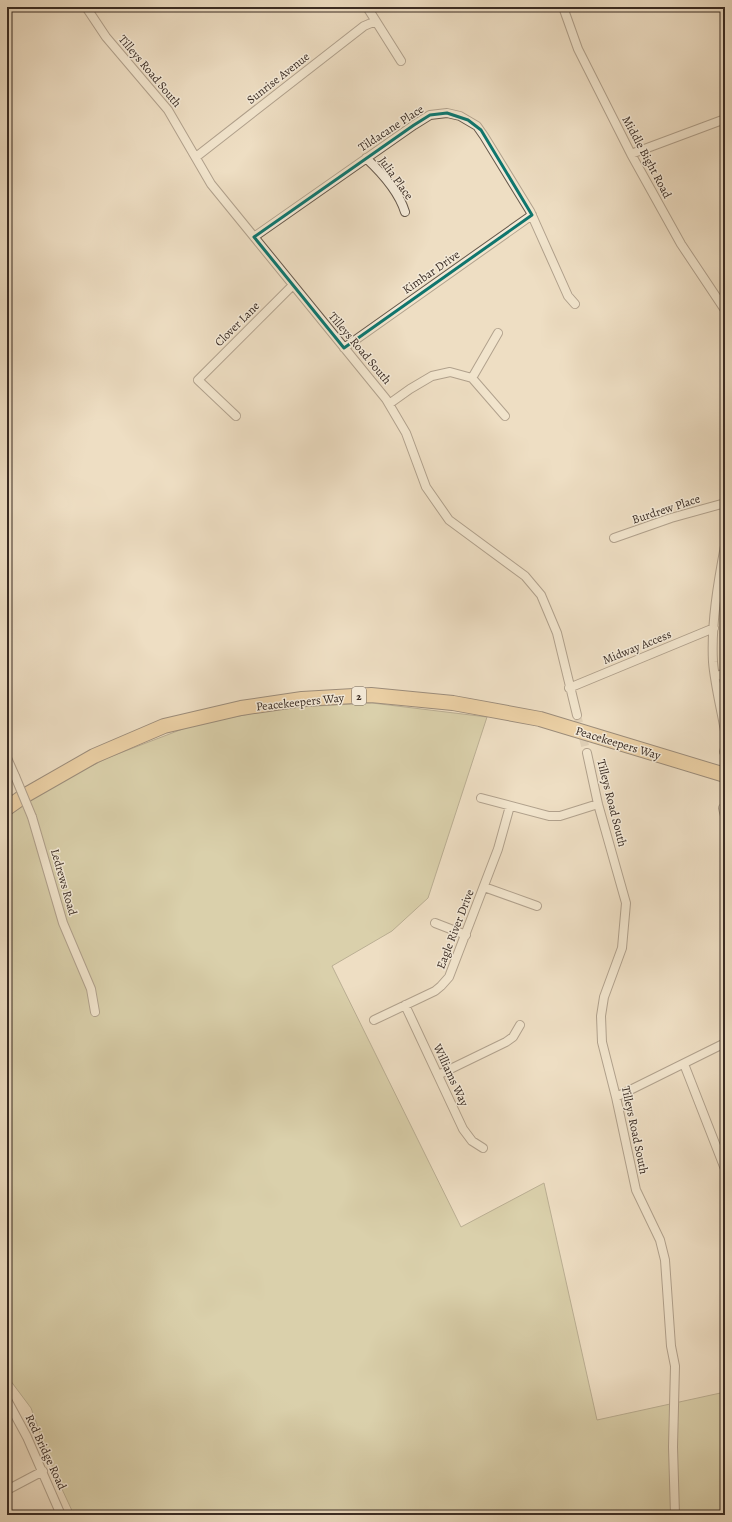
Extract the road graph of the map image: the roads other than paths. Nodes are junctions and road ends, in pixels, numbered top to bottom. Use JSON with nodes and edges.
{"nodes":[{"id":1,"x":86,"y":7,"type":"edge"},
{"id":2,"x":367,"y":7,"type":"edge"},
{"id":3,"x":563,"y":7,"type":"edge"},
{"id":4,"x":376,"y":21,"type":"junction"},
{"id":5,"x":401,"y":61,"type":"dead end"},
{"id":6,"x":725,"y":119,"type":"edge"},
{"id":7,"x":631,"y":154,"type":"junction"},
{"id":8,"x":196,"y":157,"type":"junction"},
{"id":9,"x":366,"y":158,"type":"junction"},
{"id":10,"x":405,"y":212,"type":"dead end"},
{"id":11,"x":532,"y":215,"type":"junction"},
{"id":12,"x":254,"y":237,"type":"junction"},
{"id":13,"x":293,"y":285,"type":"junction"},
{"id":14,"x":575,"y":304,"type":"dead end"},
{"id":15,"x":725,"y":310,"type":"edge"},
{"id":16,"x":498,"y":333,"type":"dead end"},
{"id":17,"x":344,"y":348,"type":"junction"},
{"id":18,"x":472,"y":378,"type":"junction"},
{"id":19,"x":389,"y":404,"type":"junction"},
{"id":20,"x":236,"y":416,"type":"dead end"},
{"id":21,"x":505,"y":416,"type":"dead end"},
{"id":22,"x":725,"y":503,"type":"edge"},
{"id":23,"x":614,"y":538,"type":"dead end"},
{"id":24,"x":725,"y":546,"type":"edge"},
{"id":25,"x":714,"y":628,"type":"junction"},
{"id":26,"x":725,"y":674,"type":"edge"},
{"id":27,"x":715,"y":677,"type":"junction"},
{"id":28,"x":569,"y":688,"type":"junction"},
{"id":29,"x":577,"y":715,"type":"tunnel mouth"},
{"id":30,"x":725,"y":731,"type":"edge"},
{"id":31,"x":587,"y":753,"type":"tunnel mouth"},
{"id":32,"x":7,"y":758,"type":"edge"},
{"id":33,"x":725,"y":775,"type":"edge"},
{"id":34,"x":481,"y":798,"type":"dead end"},
{"id":35,"x":598,"y":804,"type":"junction"},
{"id":36,"x":510,"y":806,"type":"junction"},
{"id":37,"x":7,"y":808,"type":"edge"},
{"id":38,"x":484,"y":887,"type":"junction"},
{"id":39,"x":537,"y":906,"type":"dead end"},
{"id":40,"x":435,"y":923,"type":"dead end"},
{"id":41,"x":466,"y":935,"type":"junction"},
{"id":42,"x":405,"y":1005,"type":"junction"},
{"id":43,"x":95,"y":1012,"type":"dead end"},
{"id":44,"x":374,"y":1020,"type":"dead end"},
{"id":45,"x":520,"y":1025,"type":"dead end"},
{"id":46,"x":725,"y":1043,"type":"edge"},
{"id":47,"x":684,"y":1064,"type":"junction"},
{"id":48,"x":438,"y":1074,"type":"junction"},
{"id":49,"x":616,"y":1097,"type":"junction"},
{"id":50,"x":483,"y":1148,"type":"dead end"},
{"id":51,"x":725,"y":1169,"type":"edge"},
{"id":52,"x":7,"y":1400,"type":"edge"},
{"id":53,"x":43,"y":1472,"type":"junction"},
{"id":54,"x":7,"y":1490,"type":"edge"},
{"id":55,"x":61,"y":1515,"type":"edge"},
{"id":56,"x":675,"y":1515,"type":"edge"}],
"edges":[{"from":1,"to":8,"type":"street","name":"Tilleys Road South"},
{"from":2,"to":4,"type":"street"},
{"from":3,"to":7,"type":"street","name":"Middle Bight Road"},
{"from":4,"to":5,"type":"street"},
{"from":4,"to":8,"type":"street","name":"Sunrise Avenue"},
{"from":6,"to":7,"type":"street"},
{"from":7,"to":15,"type":"street","name":"Middle Bight Road"},
{"from":8,"to":12,"type":"street","name":"Tilleys Road South"},
{"from":9,"to":10,"type":"street","name":"Julia Place"},
{"from":9,"to":11,"type":"street","name":"Tildacane Place"},
{"from":9,"to":12,"type":"street","name":"Tildacane Place"},
{"from":11,"to":14,"type":"street","name":"Tildacane Place"},
{"from":11,"to":17,"type":"street","name":"Kimbar Drive"},
{"from":12,"to":13,"type":"street","name":"Tilleys Road South"},
{"from":13,"to":17,"type":"street","name":"Tilleys Road South"},
{"from":13,"to":20,"type":"street","name":"Clover Lane"},
{"from":16,"to":18,"type":"street"},
{"from":17,"to":19,"type":"street","name":"Tilleys Road South"},
{"from":18,"to":19,"type":"street"},
{"from":18,"to":21,"type":"street"},
{"from":19,"to":28,"type":"street","name":"Tilleys Road South"},
{"from":22,"to":23,"type":"street","name":"Burdrew Place"},
{"from":24,"to":25,"type":"street"},
{"from":25,"to":27,"type":"street"},
{"from":25,"to":28,"type":"street","name":"Midway Access"},
{"from":26,"to":27,"type":"street"},
{"from":27,"to":30,"type":"street"},
{"from":28,"to":29,"type":"street","name":"Tilleys Road South"},
{"from":31,"to":35,"type":"street","name":"Tilleys Road South"},
{"from":32,"to":43,"type":"street","name":"Ledrews Road","bridge":true},
{"from":33,"to":37,"type":"highway","name":"Peacekeepers Way","number":"2"},
{"from":34,"to":36,"type":"street"},
{"from":35,"to":36,"type":"street"},
{"from":35,"to":49,"type":"street","name":"Tilleys Road South"},
{"from":36,"to":38,"type":"street","name":"Eagle River Drive"},
{"from":38,"to":39,"type":"street"},
{"from":38,"to":41,"type":"street","name":"Eagle River Drive"},
{"from":40,"to":41,"type":"street"},
{"from":41,"to":42,"type":"street","name":"Eagle River Drive"},
{"from":42,"to":44,"type":"street","name":"Eagle River Drive"},
{"from":42,"to":48,"type":"street","name":"Williams Way"},
{"from":45,"to":48,"type":"street"},
{"from":46,"to":47,"type":"street"},
{"from":47,"to":49,"type":"street"},
{"from":47,"to":51,"type":"street"},
{"from":48,"to":50,"type":"street","name":"Williams Way"},
{"from":49,"to":56,"type":"street","name":"Tilleys Road South"},
{"from":52,"to":53,"type":"street","name":"Red Bridge Road"},
{"from":53,"to":54,"type":"street"},
{"from":53,"to":55,"type":"street","name":"Red Bridge Road"}]}
